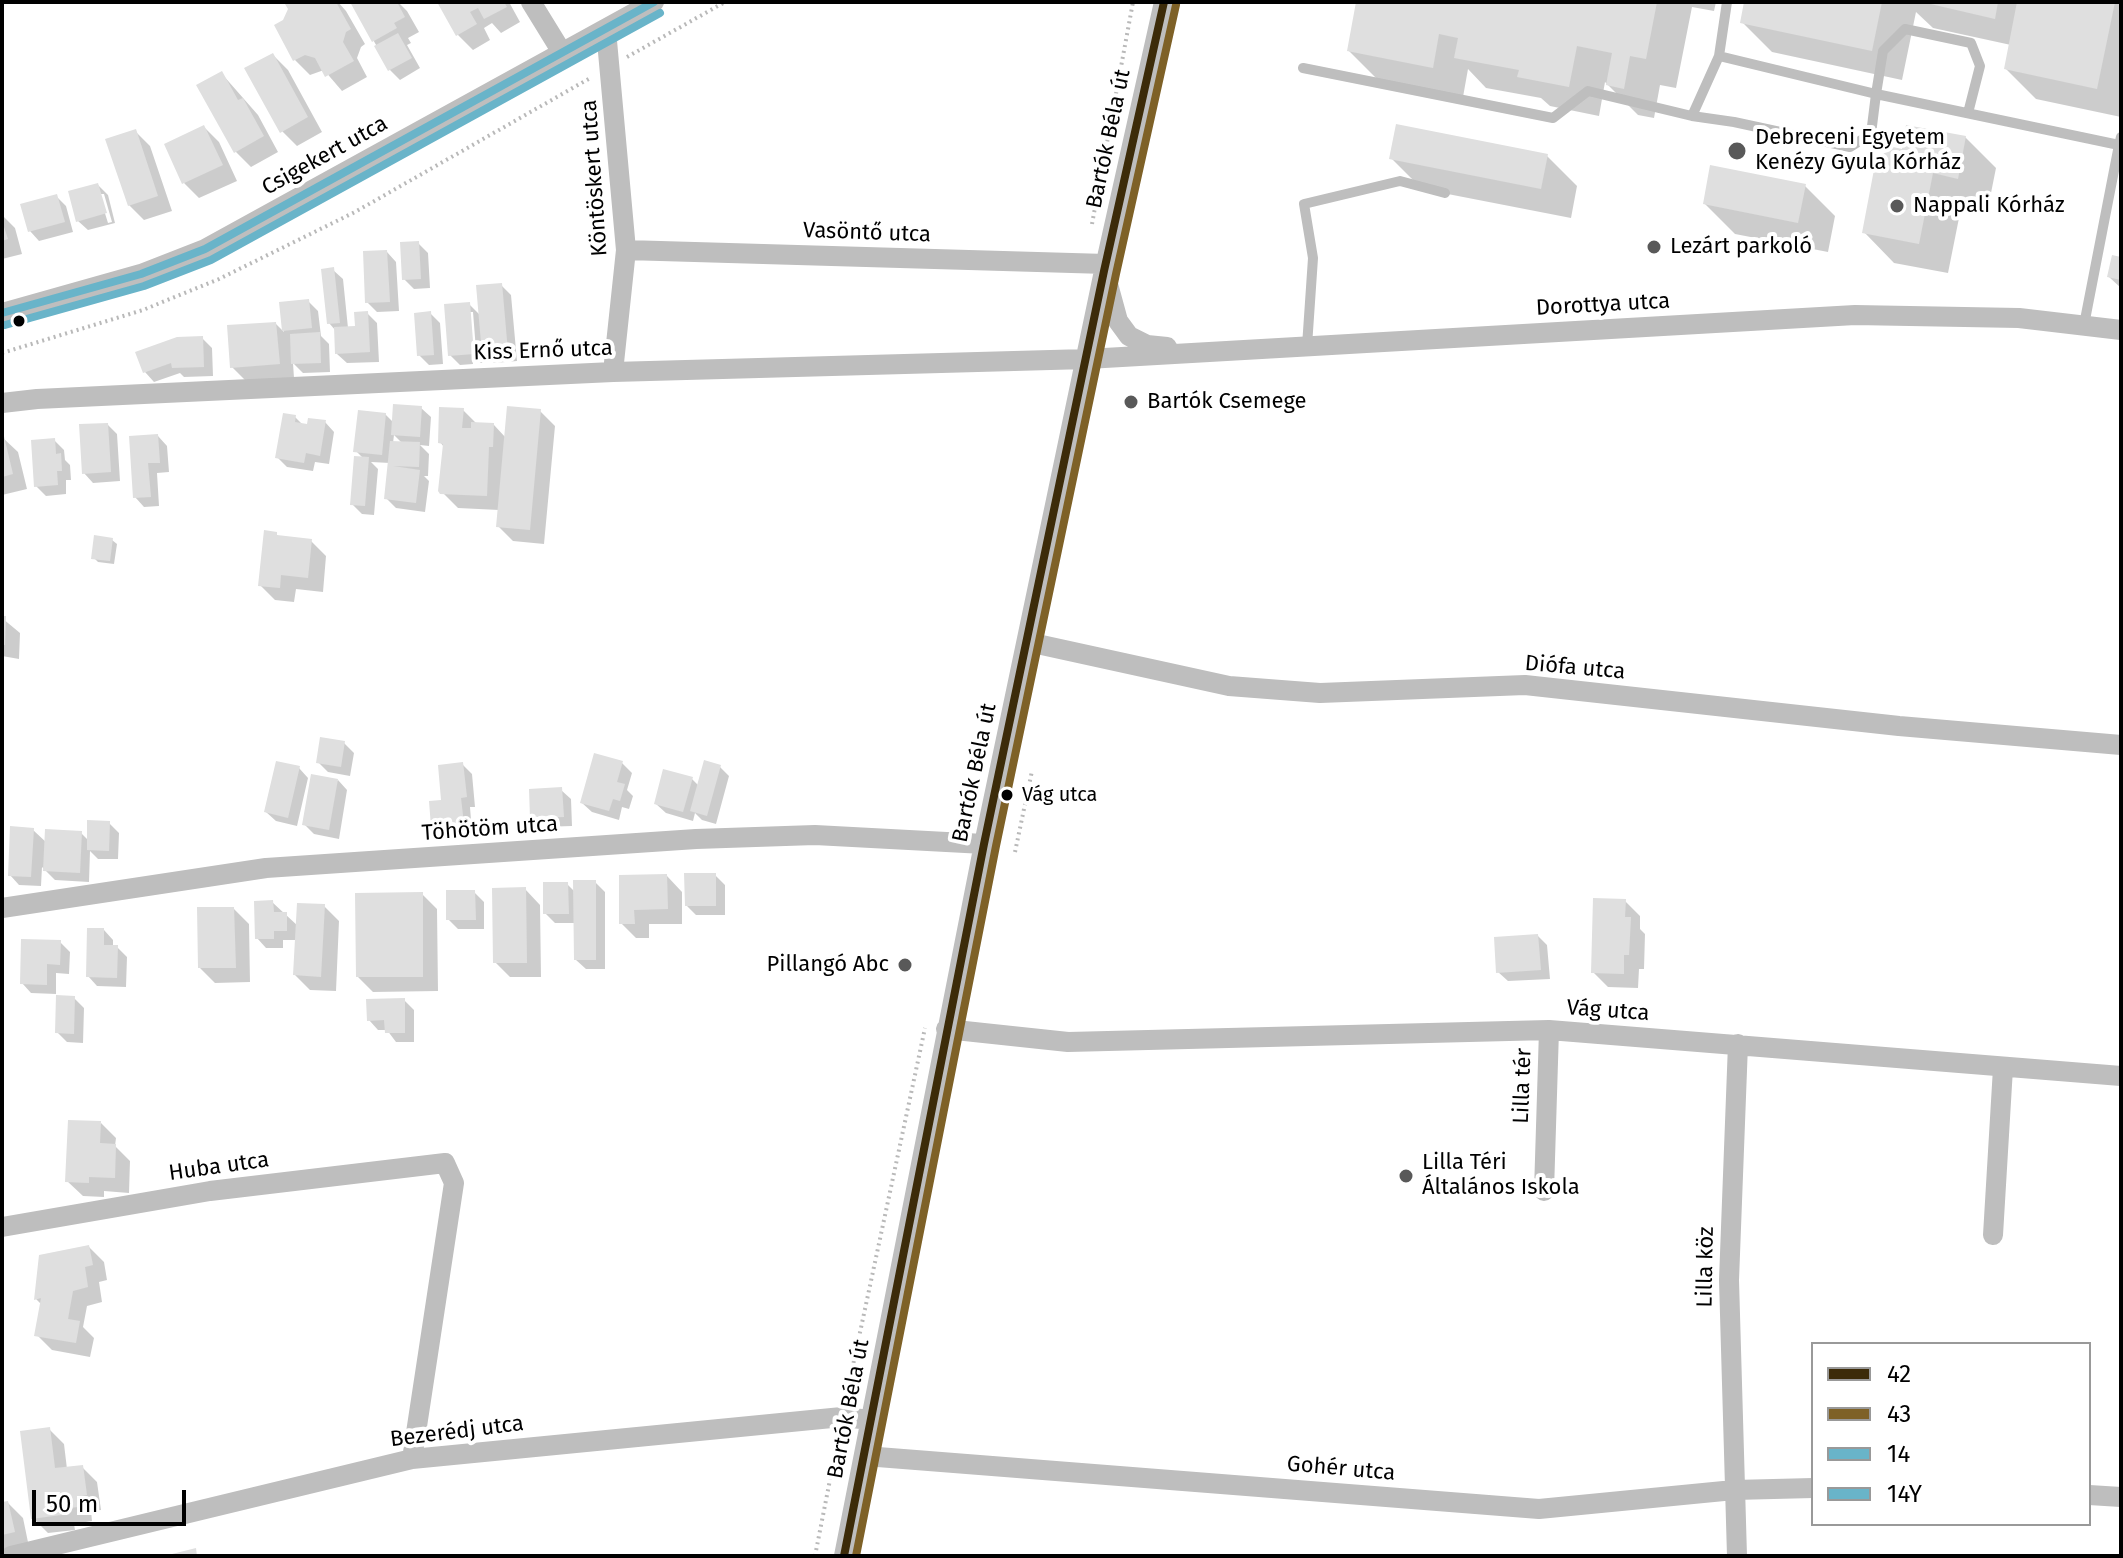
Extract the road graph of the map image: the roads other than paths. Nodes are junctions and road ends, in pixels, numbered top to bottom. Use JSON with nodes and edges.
{"nodes":[{"id":1,"x":531,"y":2,"type":"edge"},
{"id":2,"x":654,"y":2,"type":"edge"},
{"id":3,"x":1164,"y":2,"type":"edge"},
{"id":4,"x":1727,"y":2,"type":"edge"},
{"id":5,"x":606,"y":30,"type":"junction"},
{"id":6,"x":563,"y":54,"type":"junction"},
{"id":7,"x":1719,"y":56,"type":"junction"},
{"id":8,"x":1303,"y":68,"type":"dead end"},
{"id":9,"x":1876,"y":94,"type":"junction"},
{"id":10,"x":1968,"y":113,"type":"junction"},
{"id":11,"x":1692,"y":116,"type":"junction"},
{"id":12,"x":2120,"y":141,"type":"edge"},
{"id":13,"x":1445,"y":193,"type":"dead end"},
{"id":14,"x":626,"y":250,"type":"junction"},
{"id":15,"x":1105,"y":268,"type":"junction"},
{"id":16,"x":2,"y":313,"type":"edge"},
{"id":17,"x":2084,"y":325,"type":"junction"},
{"id":18,"x":2121,"y":330,"type":"edge"},
{"id":19,"x":1307,"y":346,"type":"junction"},
{"id":20,"x":1203,"y":352,"type":"junction"},
{"id":21,"x":1087,"y":359,"type":"junction"},
{"id":22,"x":613,"y":372,"type":"junction"},
{"id":23,"x":2,"y":403,"type":"edge"},
{"id":24,"x":1028,"y":642,"type":"junction"},
{"id":25,"x":2121,"y":745,"type":"edge"},
{"id":26,"x":984,"y":844,"type":"junction"},
{"id":27,"x":2,"y":908,"type":"edge"},
{"id":28,"x":946,"y":1029,"type":"junction"},
{"id":29,"x":1549,"y":1030,"type":"junction"},
{"id":30,"x":1738,"y":1044,"type":"junction"},
{"id":31,"x":2003,"y":1068,"type":"junction"},
{"id":32,"x":2121,"y":1076,"type":"edge"},
{"id":33,"x":1544,"y":1191,"type":"dead end"},
{"id":34,"x":2,"y":1227,"type":"edge"},
{"id":35,"x":1993,"y":1235,"type":"dead end"},
{"id":36,"x":871,"y":1420,"type":"junction"},
{"id":37,"x":865,"y":1456,"type":"junction"},
{"id":38,"x":412,"y":1459,"type":"junction"},
{"id":39,"x":1811,"y":1488,"type":"edge"},
{"id":40,"x":1734,"y":1490,"type":"junction"},
{"id":41,"x":2091,"y":1495,"type":"edge"},
{"id":42,"x":2121,"y":1497,"type":"edge"},
{"id":43,"x":11,"y":1556,"type":"edge"},
{"id":44,"x":844,"y":1556,"type":"edge"},
{"id":45,"x":1737,"y":1556,"type":"edge"}],
"edges":[{"from":1,"to":6,"type":"street"},
{"from":2,"to":5,"type":"street","name":"Csigekert utca"},
{"from":3,"to":15,"type":"street","name":"Bartók Béla út"},
{"from":4,"to":7,"type":"lane"},
{"from":5,"to":6,"type":"street","name":"Csigekert utca"},
{"from":5,"to":14,"type":"street","name":"Köntöskert utca"},
{"from":6,"to":16,"type":"street","name":"Csigekert utca"},
{"from":7,"to":9,"type":"lane"},
{"from":7,"to":11,"type":"lane"},
{"from":8,"to":11,"type":"lane"},
{"from":9,"to":10,"type":"lane"},
{"from":9,"to":10,"type":"lane"},
{"from":9,"to":11,"type":"lane"},
{"from":10,"to":12,"type":"lane"},
{"from":12,"to":17,"type":"lane"},
{"from":13,"to":19,"type":"lane"},
{"from":14,"to":15,"type":"street","name":"Vasöntő utca"},
{"from":14,"to":22,"type":"street","name":"Köntöskert utca"},
{"from":15,"to":20,"type":"street"},
{"from":15,"to":21,"type":"street","name":"Bartók Béla út"},
{"from":17,"to":18,"type":"street","name":"Dorottya utca"},
{"from":17,"to":19,"type":"street","name":"Dorottya utca"},
{"from":19,"to":20,"type":"street","name":"Dorottya utca"},
{"from":20,"to":21,"type":"street","name":"Dorottya utca"},
{"from":21,"to":22,"type":"street","name":"Kiss Ernő utca"},
{"from":21,"to":24,"type":"street","name":"Bartók Béla út"},
{"from":22,"to":23,"type":"street","name":"Kiss Ernő utca"},
{"from":24,"to":25,"type":"street","name":"Diófa utca"},
{"from":24,"to":26,"type":"street","name":"Bartók Béla út"},
{"from":26,"to":27,"type":"street","name":"Töhötöm utca"},
{"from":26,"to":28,"type":"street","name":"Bartók Béla út"},
{"from":28,"to":29,"type":"street","name":"Vág utca"},
{"from":28,"to":36,"type":"street","name":"Bartók Béla út"},
{"from":29,"to":30,"type":"street","name":"Vág utca"},
{"from":29,"to":33,"type":"street","name":"Lilla tér"},
{"from":30,"to":31,"type":"street","name":"Vág utca"},
{"from":30,"to":40,"type":"street","name":"Lilla köz"},
{"from":31,"to":32,"type":"street","name":"Vág utca"},
{"from":31,"to":35,"type":"street"},
{"from":34,"to":38,"type":"street","name":"Huba utca"},
{"from":36,"to":37,"type":"street","name":"Bartók Béla út"},
{"from":36,"to":38,"type":"street","name":"Bezerédj utca"},
{"from":37,"to":40,"type":"street","name":"Gohér utca"},
{"from":37,"to":44,"type":"street","name":"Bartók Béla út"},
{"from":38,"to":43,"type":"street","name":"Bezerédj utca"},
{"from":39,"to":40,"type":"street","name":"Gohér utca"},
{"from":40,"to":45,"type":"street","name":"Lilla köz"},
{"from":41,"to":42,"type":"street"}]}
